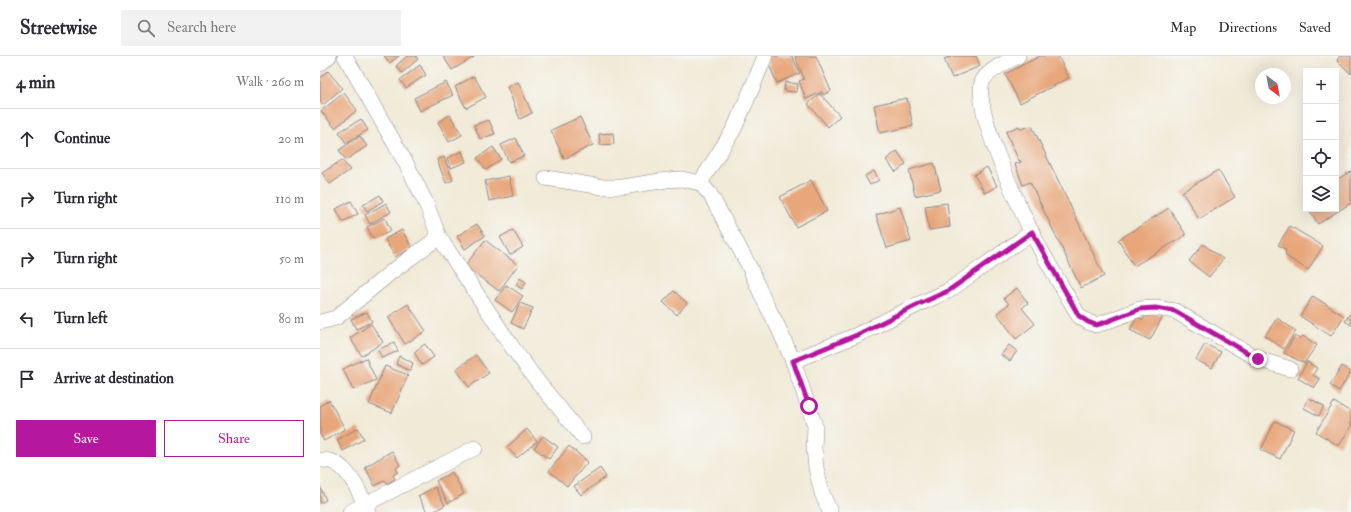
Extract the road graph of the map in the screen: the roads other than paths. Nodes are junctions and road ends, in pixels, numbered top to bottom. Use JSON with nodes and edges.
{"nodes":[{"id":1,"x":329,"y":56,"type":"edge"},
{"id":2,"x":345,"y":56,"type":"edge"},
{"id":3,"x":765,"y":56,"type":"edge"},
{"id":4,"x":1018,"y":56,"type":"edge"},
{"id":5,"x":320,"y":64,"type":"edge"},
{"id":6,"x":546,"y":178,"type":"dead end"},
{"id":7,"x":700,"y":183,"type":"junction"},
{"id":8,"x":1032,"y":232,"type":"junction"},
{"id":9,"x":439,"y":237,"type":"junction"},
{"id":10,"x":320,"y":322,"type":"edge"},
{"id":11,"x":793,"y":361,"type":"junction"},
{"id":12,"x":1290,"y":369,"type":"dead end"},
{"id":13,"x":583,"y":437,"type":"dead end"},
{"id":14,"x":475,"y":448,"type":"dead end"},
{"id":15,"x":320,"y":460,"type":"edge"},
{"id":16,"x":367,"y":508,"type":"edge"},
{"id":17,"x":350,"y":512,"type":"edge"},
{"id":18,"x":830,"y":512,"type":"edge"}],
"edges":[{"from":1,"to":5,"type":"street"},
{"from":2,"to":9,"type":"street"},
{"from":3,"to":7,"type":"street"},
{"from":4,"to":8,"type":"street"},
{"from":6,"to":7,"type":"street"},
{"from":7,"to":11,"type":"street"},
{"from":8,"to":11,"type":"street"},
{"from":8,"to":12,"type":"street"},
{"from":9,"to":10,"type":"street"},
{"from":9,"to":13,"type":"street"},
{"from":11,"to":18,"type":"street"},
{"from":14,"to":16,"type":"street"},
{"from":15,"to":16,"type":"street"},
{"from":16,"to":17,"type":"street"}]}
